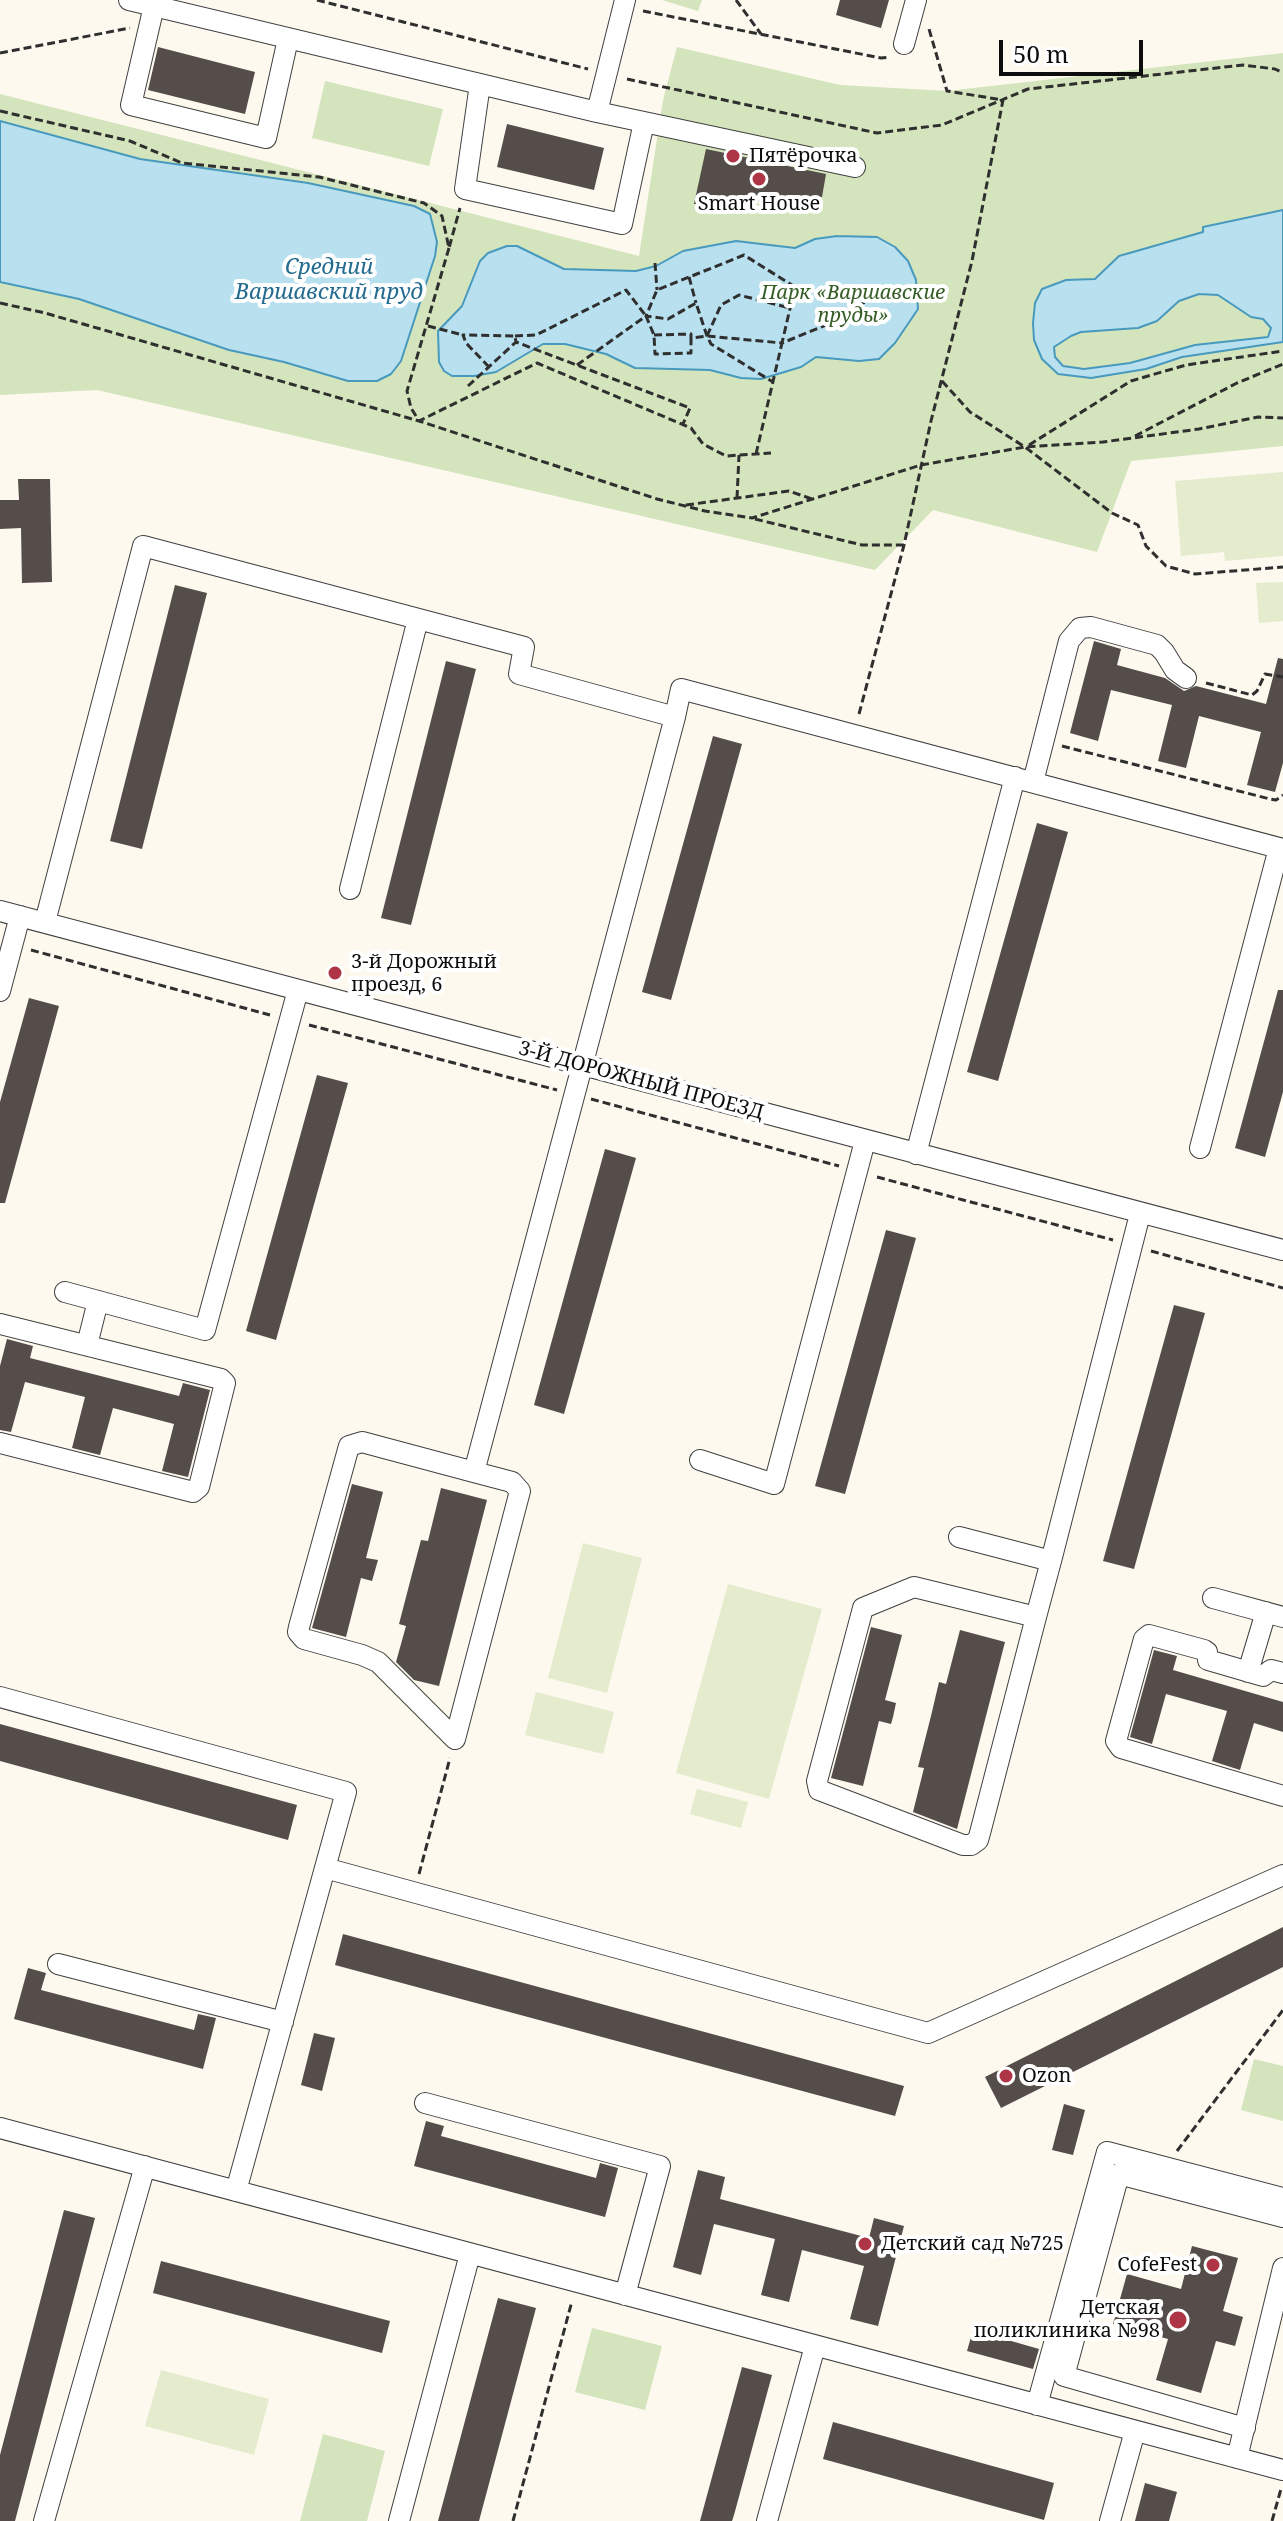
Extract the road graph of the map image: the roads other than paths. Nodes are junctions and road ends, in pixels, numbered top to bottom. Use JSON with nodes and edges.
{"nodes":[{"id":1,"x":129,"y":0,"type":"edge"},
{"id":2,"x":624,"y":3,"type":"edge"},
{"id":3,"x":181,"y":6,"type":"edge"},
{"id":4,"x":921,"y":8,"type":"edge"},
{"id":5,"x":152,"y":15,"type":"junction"},
{"id":6,"x":288,"y":39,"type":"junction"},
{"id":7,"x":904,"y":44,"type":"road end"},
{"id":8,"x":480,"y":84,"type":"junction"},
{"id":9,"x":597,"y":112,"type":"junction"},
{"id":10,"x":644,"y":122,"type":"junction"},
{"id":11,"x":855,"y":167,"type":"dead end"},
{"id":12,"x":418,"y":619,"type":"junction"},
{"id":13,"x":1186,"y":678,"type":"road end"},
{"id":14,"x":675,"y":717,"type":"junction"},
{"id":15,"x":1024,"y":779,"type":"junction"},
{"id":16,"x":1281,"y":848,"type":"edge"},
{"id":17,"x":350,"y":889,"type":"dead end"},
{"id":18,"x":10,"y":913,"type":"edge"},
{"id":19,"x":45,"y":922,"type":"junction"},
{"id":20,"x":298,"y":990,"type":"junction"},
{"id":21,"x":0,"y":991,"type":"edge"},
{"id":22,"x":583,"y":1065,"type":"junction"},
{"id":23,"x":865,"y":1141,"type":"junction"},
{"id":24,"x":1200,"y":1148,"type":"dead end"},
{"id":25,"x":916,"y":1154,"type":"junction"},
{"id":26,"x":1140,"y":1214,"type":"junction"},
{"id":27,"x":1283,"y":1250,"type":"edge"},
{"id":28,"x":65,"y":1292,"type":"dead end"},
{"id":29,"x":98,"y":1301,"type":"junction"},
{"id":30,"x":0,"y":1324,"type":"edge"},
{"id":31,"x":87,"y":1345,"type":"junction"},
{"id":32,"x":0,"y":1443,"type":"edge"},
{"id":33,"x":700,"y":1460,"type":"dead end"},
{"id":34,"x":474,"y":1472,"type":"junction"},
{"id":35,"x":959,"y":1537,"type":"dead end"},
{"id":36,"x":1051,"y":1561,"type":"junction"},
{"id":37,"x":1213,"y":1598,"type":"dead end"},
{"id":38,"x":1274,"y":1615,"type":"edge"},
{"id":39,"x":1036,"y":1617,"type":"junction"},
{"id":40,"x":1248,"y":1672,"type":"junction"},
{"id":41,"x":1283,"y":1673,"type":"edge"},
{"id":42,"x":0,"y":1697,"type":"edge"},
{"id":43,"x":1283,"y":1796,"type":"edge"},
{"id":44,"x":325,"y":1868,"type":"junction"},
{"id":45,"x":1283,"y":1875,"type":"edge"},
{"id":46,"x":58,"y":1964,"type":"dead end"},
{"id":47,"x":283,"y":2022,"type":"junction"},
{"id":48,"x":425,"y":2103,"type":"dead end"},
{"id":49,"x":0,"y":2128,"type":"edge"},
{"id":50,"x":145,"y":2166,"type":"junction"},
{"id":51,"x":236,"y":2191,"type":"junction"},
{"id":52,"x":1283,"y":2198,"type":"edge"},
{"id":53,"x":1283,"y":2217,"type":"edge"},
{"id":54,"x":470,"y":2254,"type":"junction"},
{"id":55,"x":1283,"y":2268,"type":"edge"},
{"id":56,"x":625,"y":2295,"type":"junction"},
{"id":57,"x":815,"y":2346,"type":"junction"},
{"id":58,"x":1125,"y":2394,"type":"junction"},
{"id":59,"x":1037,"y":2405,"type":"junction"},
{"id":60,"x":1125,"y":2428,"type":"junction"},
{"id":61,"x":1245,"y":2428,"type":"junction"},
{"id":62,"x":1237,"y":2458,"type":"junction"},
{"id":63,"x":1283,"y":2470,"type":"edge"},
{"id":64,"x":44,"y":2521,"type":"edge"},
{"id":65,"x":399,"y":2521,"type":"edge"},
{"id":66,"x":767,"y":2521,"type":"edge"},
{"id":67,"x":1110,"y":2521,"type":"edge"}],
"edges":[{"from":1,"to":5,"type":"street"},
{"from":2,"to":9,"type":"street"},
{"from":3,"to":5,"type":"street"},
{"from":3,"to":6,"type":"street"},
{"from":4,"to":7,"type":"street"},
{"from":5,"to":6,"type":"street"},
{"from":6,"to":8,"type":"street"},
{"from":8,"to":9,"type":"street"},
{"from":8,"to":10,"type":"street"},
{"from":9,"to":10,"type":"street"},
{"from":10,"to":11,"type":"street"},
{"from":12,"to":14,"type":"street"},
{"from":12,"to":17,"type":"street"},
{"from":12,"to":19,"type":"street"},
{"from":13,"to":15,"type":"street"},
{"from":14,"to":15,"type":"street"},
{"from":14,"to":22,"type":"street"},
{"from":15,"to":16,"type":"street"},
{"from":15,"to":25,"type":"street"},
{"from":16,"to":24,"type":"street"},
{"from":18,"to":19,"type":"street","name":"3-Й ДОРОЖНЫЙ ПРОЕЗД"},
{"from":18,"to":21,"type":"street"},
{"from":19,"to":20,"type":"street","name":"3-Й ДОРОЖНЫЙ ПРОЕЗД"},
{"from":20,"to":22,"type":"street","name":"3-Й ДОРОЖНЫЙ ПРОЕЗД"},
{"from":20,"to":29,"type":"street"},
{"from":22,"to":23,"type":"street","name":"3-Й ДОРОЖНЫЙ ПРОЕЗД"},
{"from":22,"to":34,"type":"street"},
{"from":23,"to":25,"type":"street","name":"3-Й ДОРОЖНЫЙ ПРОЕЗД"},
{"from":23,"to":33,"type":"street"},
{"from":25,"to":26,"type":"street","name":"3-Й ДОРОЖНЫЙ ПРОЕЗД"},
{"from":26,"to":27,"type":"street","name":"3-Й ДОРОЖНЫЙ ПРОЕЗД"},
{"from":26,"to":36,"type":"street"},
{"from":28,"to":29,"type":"street"},
{"from":29,"to":31,"type":"street"},
{"from":30,"to":31,"type":"street"},
{"from":31,"to":32,"type":"street"},
{"from":34,"to":34,"type":"street"},
{"from":35,"to":36,"type":"street"},
{"from":36,"to":39,"type":"street"},
{"from":37,"to":38,"type":"street"},
{"from":38,"to":40,"type":"street"},
{"from":39,"to":39,"type":"street"},
{"from":40,"to":41,"type":"street"},
{"from":40,"to":43,"type":"street"},
{"from":42,"to":44,"type":"street"},
{"from":44,"to":45,"type":"street"},
{"from":44,"to":47,"type":"street"},
{"from":46,"to":47,"type":"street"},
{"from":47,"to":51,"type":"street"},
{"from":48,"to":56,"type":"street"},
{"from":49,"to":50,"type":"street"},
{"from":50,"to":51,"type":"street"},
{"from":50,"to":64,"type":"street"},
{"from":51,"to":54,"type":"street"},
{"from":52,"to":59,"type":"street"},
{"from":53,"to":58,"type":"street"},
{"from":54,"to":56,"type":"street"},
{"from":54,"to":65,"type":"street"},
{"from":55,"to":61,"type":"street"},
{"from":56,"to":57,"type":"street"},
{"from":57,"to":59,"type":"street"},
{"from":57,"to":66,"type":"street"},
{"from":58,"to":60,"type":"street"},
{"from":58,"to":61,"type":"street"},
{"from":59,"to":60,"type":"street"},
{"from":60,"to":62,"type":"street"},
{"from":60,"to":67,"type":"street"},
{"from":61,"to":62,"type":"street"},
{"from":62,"to":63,"type":"street"}]}
